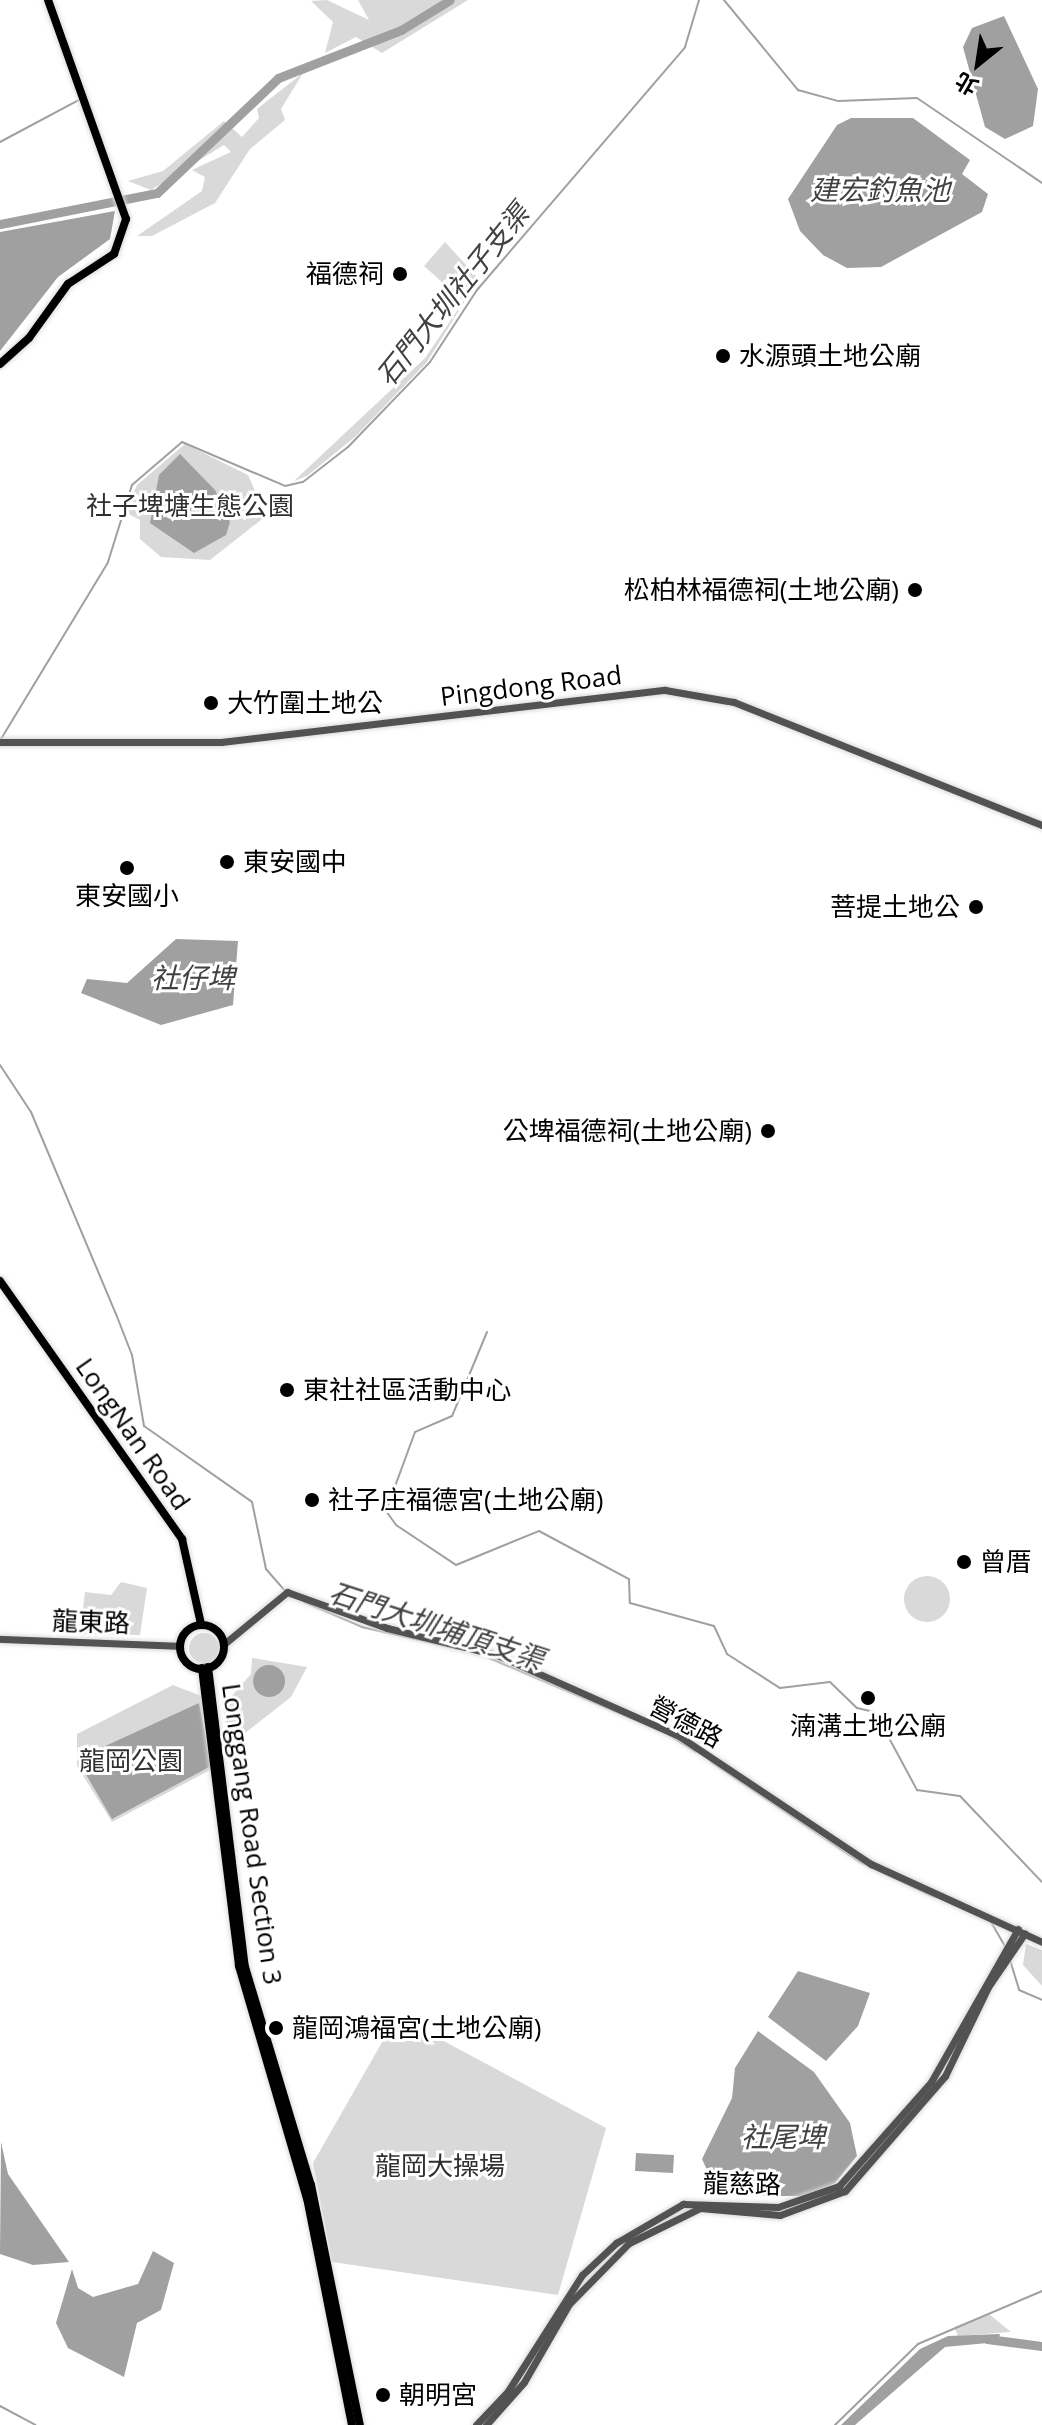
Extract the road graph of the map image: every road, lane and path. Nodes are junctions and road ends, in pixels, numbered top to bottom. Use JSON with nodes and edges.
{"nodes":[{"id":1,"x":48,"y":0,"type":"edge"},
{"id":2,"x":0,"y":364,"type":"edge"},
{"id":3,"x":0,"y":742,"type":"edge"},
{"id":4,"x":1042,"y":825,"type":"edge"},
{"id":5,"x":0,"y":1281,"type":"edge"},
{"id":6,"x":201,"y":1624,"type":"junction"},
{"id":7,"x":0,"y":1639,"type":"edge"},
{"id":8,"x":224,"y":1644,"type":"junction"},
{"id":9,"x":180,"y":1646,"type":"junction"},
{"id":10,"x":205,"y":1668,"type":"junction"},
{"id":11,"x":1022,"y":1931,"type":"junction"},
{"id":12,"x":1042,"y":1942,"type":"edge"},
{"id":13,"x":653,"y":2224,"type":"junction"},
{"id":14,"x":352,"y":2425,"type":"edge"},
{"id":15,"x":360,"y":2425,"type":"edge"},
{"id":16,"x":476,"y":2425,"type":"edge"},
{"id":17,"x":486,"y":2425,"type":"edge"}],
"edges":[{"from":1,"to":2,"type":"main road"},
{"from":3,"to":4,"type":"street","name":"Pingdong Road"},
{"from":5,"to":6,"type":"main road","name":"LongNan Road"},
{"from":6,"to":8,"type":"main road"},
{"from":6,"to":9,"type":"main road"},
{"from":7,"to":9,"type":"street","name":"龍東路"},
{"from":8,"to":10,"type":"main road"},
{"from":8,"to":11,"type":"street","name":"營德路"},
{"from":9,"to":10,"type":"main road"},
{"from":10,"to":14,"type":"main road","name":"Longgang Road Section 3"},
{"from":10,"to":15,"type":"main road","name":"Longgang Road Section 3"},
{"from":11,"to":12,"type":"street","name":"營德路"},
{"from":11,"to":13,"type":"street","name":"龍慈路"},
{"from":13,"to":16,"type":"street","name":"龍慈路"},
{"from":13,"to":17,"type":"street","name":"龍慈路"}]}
